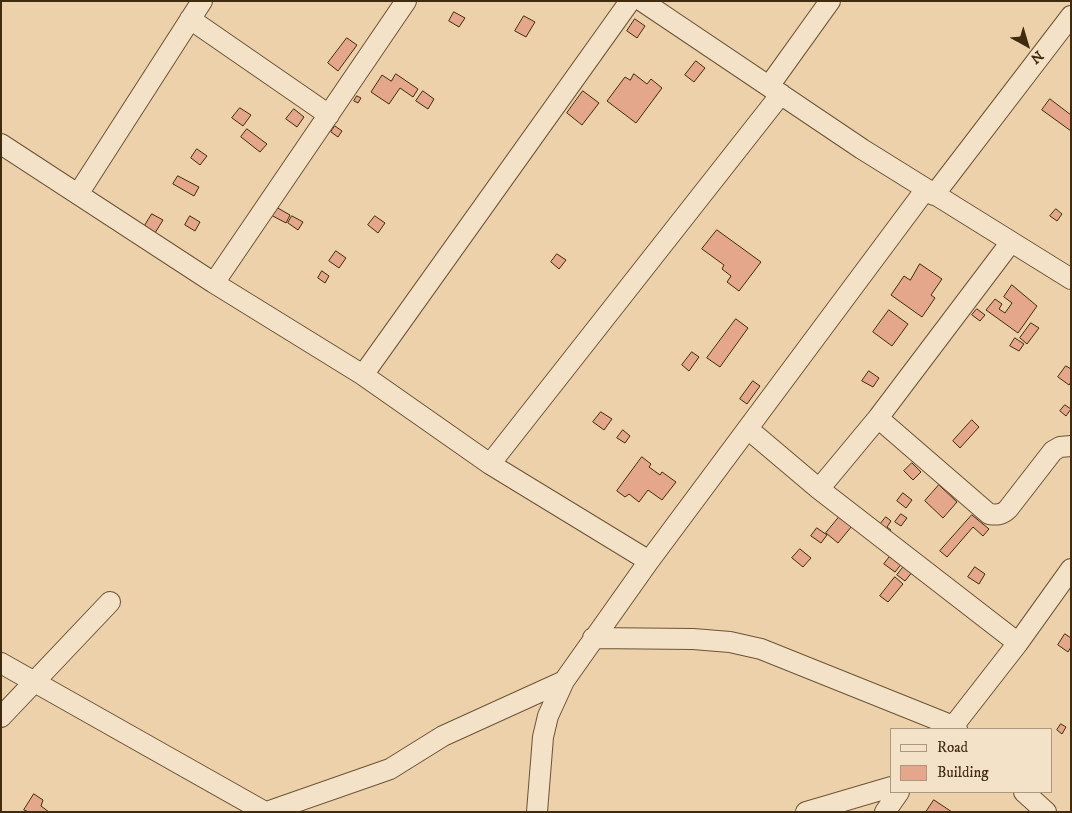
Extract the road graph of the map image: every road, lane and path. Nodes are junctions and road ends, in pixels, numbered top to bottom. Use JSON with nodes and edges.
{"nodes":[{"id":1,"x":202,"y":1,"type":"edge"},
{"id":2,"x":406,"y":1,"type":"edge"},
{"id":3,"x":630,"y":1,"type":"edge"},
{"id":4,"x":642,"y":1,"type":"edge"},
{"id":5,"x":830,"y":1,"type":"edge"},
{"id":6,"x":1071,"y":16,"type":"edge"},
{"id":7,"x":190,"y":19,"type":"junction"},
{"id":8,"x":775,"y":90,"type":"junction"},
{"id":9,"x":329,"y":114,"type":"junction"},
{"id":10,"x":1,"y":144,"type":"edge"},
{"id":11,"x":930,"y":192,"type":"junction"},
{"id":12,"x":78,"y":194,"type":"junction"},
{"id":13,"x":1011,"y":242,"type":"junction"},
{"id":14,"x":1071,"y":279,"type":"edge"},
{"id":15,"x":214,"y":283,"type":"junction"},
{"id":16,"x":363,"y":375,"type":"junction"},
{"id":17,"x":878,"y":418,"type":"junction"},
{"id":18,"x":748,"y":429,"type":"junction"},
{"id":19,"x":1071,"y":446,"type":"edge"},
{"id":20,"x":490,"y":464,"type":"junction"},
{"id":21,"x":819,"y":489,"type":"junction"},
{"id":22,"x":649,"y":561,"type":"junction"},
{"id":23,"x":1071,"y":569,"type":"edge"},
{"id":24,"x":110,"y":602,"type":"dead end"},
{"id":25,"x":593,"y":638,"type":"junction"},
{"id":26,"x":1018,"y":643,"type":"junction"},
{"id":27,"x":1,"y":663,"type":"edge"},
{"id":28,"x":35,"y":681,"type":"junction"},
{"id":29,"x":564,"y":681,"type":"junction"},
{"id":30,"x":1,"y":717,"type":"edge"},
{"id":31,"x":954,"y":728,"type":"edge"},
{"id":32,"x":890,"y":787,"type":"edge"},
{"id":33,"x":898,"y":793,"type":"edge"},
{"id":34,"x":1025,"y":793,"type":"edge"},
{"id":35,"x":266,"y":812,"type":"edge"},
{"id":36,"x":537,"y":812,"type":"edge"},
{"id":37,"x":806,"y":812,"type":"edge"},
{"id":38,"x":885,"y":812,"type":"edge"},
{"id":39,"x":1046,"y":812,"type":"edge"}],
"edges":[{"from":1,"to":7,"type":"street"},
{"from":2,"to":9,"type":"street"},
{"from":3,"to":16,"type":"street"},
{"from":4,"to":8,"type":"street"},
{"from":5,"to":8,"type":"street"},
{"from":6,"to":11,"type":"street"},
{"from":7,"to":9,"type":"street"},
{"from":7,"to":12,"type":"street"},
{"from":8,"to":11,"type":"street"},
{"from":8,"to":20,"type":"street"},
{"from":9,"to":15,"type":"street"},
{"from":10,"to":12,"type":"street"},
{"from":11,"to":13,"type":"street"},
{"from":11,"to":18,"type":"street"},
{"from":12,"to":15,"type":"street"},
{"from":13,"to":14,"type":"street"},
{"from":13,"to":17,"type":"street"},
{"from":15,"to":16,"type":"street"},
{"from":16,"to":20,"type":"street"},
{"from":17,"to":19,"type":"street"},
{"from":17,"to":21,"type":"street"},
{"from":18,"to":21,"type":"street"},
{"from":18,"to":22,"type":"street"},
{"from":20,"to":22,"type":"street"},
{"from":21,"to":26,"type":"street"},
{"from":22,"to":25,"type":"street"},
{"from":23,"to":26,"type":"street"},
{"from":24,"to":28,"type":"street"},
{"from":25,"to":29,"type":"street"},
{"from":25,"to":31,"type":"street"},
{"from":26,"to":31,"type":"street"},
{"from":27,"to":28,"type":"street"},
{"from":28,"to":30,"type":"street"},
{"from":28,"to":35,"type":"street"},
{"from":29,"to":35,"type":"street"},
{"from":29,"to":36,"type":"street"},
{"from":32,"to":37,"type":"street"},
{"from":33,"to":38,"type":"street"},
{"from":34,"to":39,"type":"street"}]}
